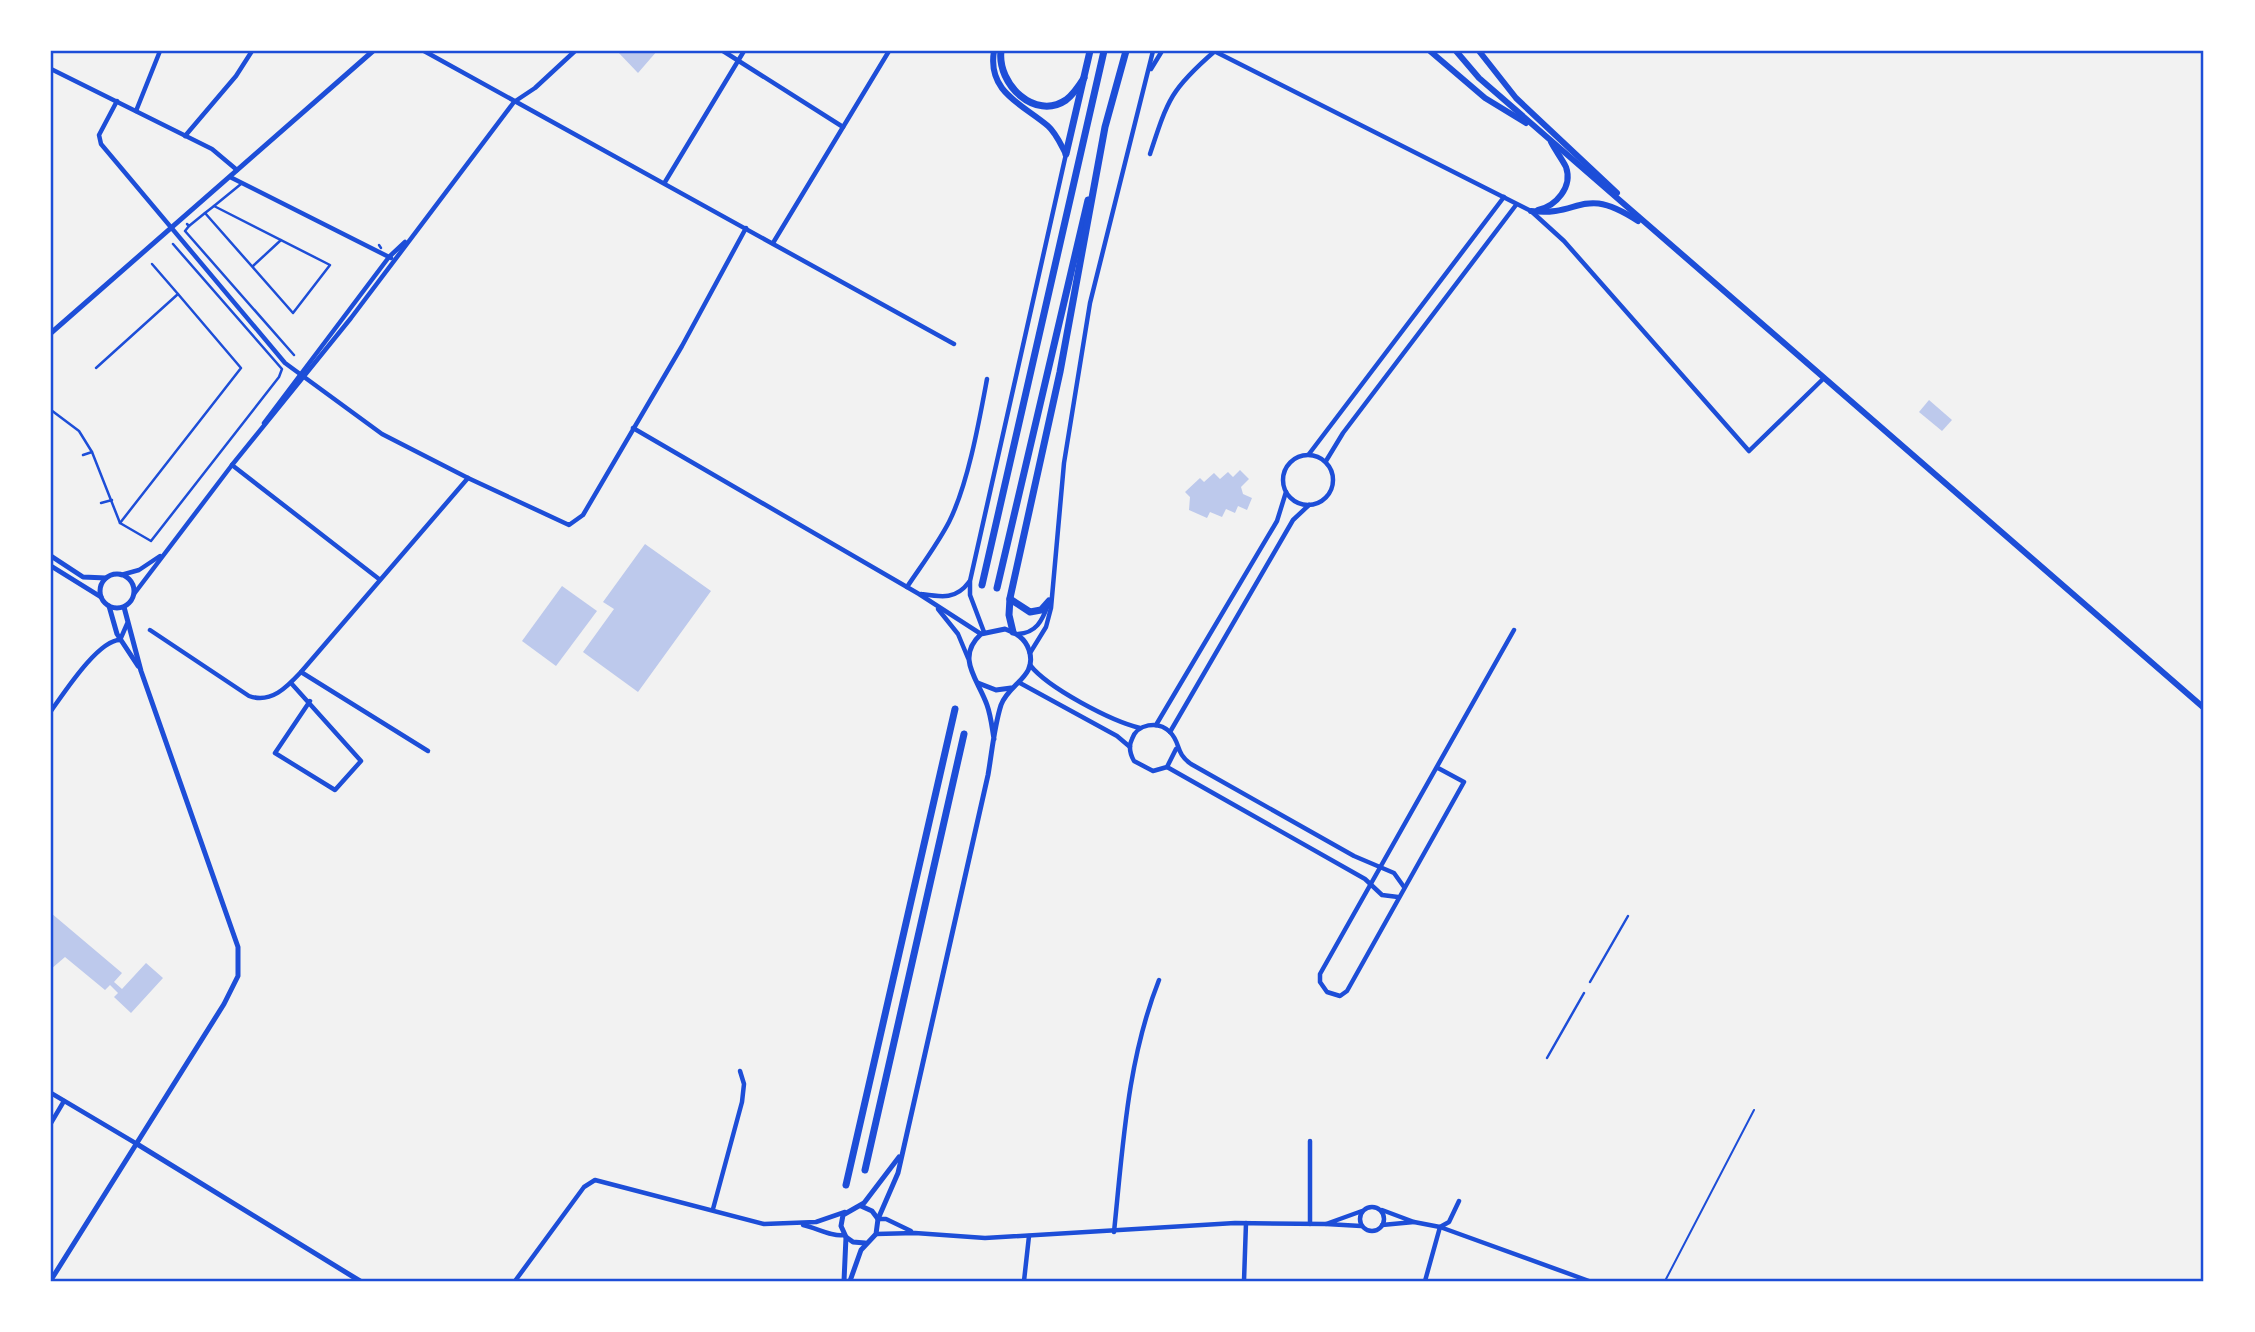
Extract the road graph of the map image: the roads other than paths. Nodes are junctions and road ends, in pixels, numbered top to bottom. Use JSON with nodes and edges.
{"nodes":[{"id":1,"x":160,"y":51,"type":"edge"},
{"id":2,"x":252,"y":51,"type":"edge"},
{"id":3,"x":373,"y":51,"type":"edge"},
{"id":4,"x":424,"y":51,"type":"edge"},
{"id":5,"x":575,"y":51,"type":"edge"},
{"id":6,"x":723,"y":51,"type":"edge"},
{"id":7,"x":744,"y":51,"type":"edge"},
{"id":8,"x":889,"y":51,"type":"edge"},
{"id":9,"x":994,"y":51,"type":"edge"},
{"id":10,"x":1001,"y":51,"type":"edge"},
{"id":11,"x":1090,"y":51,"type":"edge"},
{"id":12,"x":1104,"y":51,"type":"edge"},
{"id":13,"x":1124,"y":51,"type":"edge"},
{"id":14,"x":1153,"y":51,"type":"edge"},
{"id":15,"x":1162,"y":51,"type":"edge"},
{"id":16,"x":1214,"y":51,"type":"edge"},
{"id":17,"x":1430,"y":51,"type":"edge"},
{"id":18,"x":1456,"y":51,"type":"edge"},
{"id":19,"x":1479,"y":51,"type":"edge"},
{"id":20,"x":738,"y":61,"type":"junction"},
{"id":21,"x":51,"y":69,"type":"edge"},
{"id":22,"x":1148,"y":76,"type":"junction"},
{"id":23,"x":1084,"y":78,"type":"junction"},
{"id":24,"x":117,"y":102,"type":"junction"},
{"id":25,"x":514,"y":102,"type":"junction"},
{"id":26,"x":136,"y":111,"type":"junction"},
{"id":27,"x":843,"y":127,"type":"junction"},
{"id":28,"x":1105,"y":127,"type":"junction"},
{"id":29,"x":1538,"y":130,"type":"junction"},
{"id":30,"x":186,"y":136,"type":"junction"},
{"id":31,"x":1548,"y":138,"type":"junction"},
{"id":32,"x":1066,"y":154,"type":"junction"},
{"id":33,"x":1150,"y":154,"type":"dead end"},
{"id":34,"x":237,"y":170,"type":"junction"},
{"id":35,"x":230,"y":177,"type":"junction"},
{"id":36,"x":243,"y":182,"type":"junction"},
{"id":37,"x":665,"y":182,"type":"junction"},
{"id":38,"x":1504,"y":197,"type":"junction"},
{"id":39,"x":1516,"y":205,"type":"junction"},
{"id":40,"x":215,"y":206,"type":"junction"},
{"id":41,"x":1629,"y":208,"type":"junction"},
{"id":42,"x":1531,"y":211,"type":"junction"},
{"id":43,"x":205,"y":213,"type":"junction"},
{"id":44,"x":173,"y":227,"type":"junction"},
{"id":45,"x":746,"y":228,"type":"junction"},
{"id":46,"x":1649,"y":228,"type":"junction"},
{"id":47,"x":411,"y":237,"type":"junction"},
{"id":48,"x":281,"y":240,"type":"junction"},
{"id":49,"x":773,"y":243,"type":"junction"},
{"id":50,"x":173,"y":244,"type":"dead end"},
{"id":51,"x":389,"y":257,"type":"junction"},
{"id":52,"x":396,"y":259,"type":"junction"},
{"id":53,"x":152,"y":264,"type":"dead end"},
{"id":54,"x":253,"y":267,"type":"junction"},
{"id":55,"x":178,"y":294,"type":"junction"},
{"id":56,"x":51,"y":333,"type":"edge"},
{"id":57,"x":954,"y":344,"type":"dead end"},
{"id":58,"x":294,"y":355,"type":"dead end"},
{"id":59,"x":96,"y":368,"type":"dead end"},
{"id":60,"x":302,"y":375,"type":"junction"},
{"id":61,"x":987,"y":379,"type":"dead end"},
{"id":62,"x":1823,"y":379,"type":"junction"},
{"id":63,"x":51,"y":410,"type":"edge"},
{"id":64,"x":633,"y":428,"type":"junction"},
{"id":65,"x":92,"y":452,"type":"junction"},
{"id":66,"x":1310,"y":454,"type":"junction"},
{"id":67,"x":83,"y":455,"type":"dead end"},
{"id":68,"x":1326,"y":461,"type":"junction"},
{"id":69,"x":232,"y":465,"type":"junction"},
{"id":70,"x":468,"y":478,"type":"junction"},
{"id":71,"x":1286,"y":492,"type":"junction"},
{"id":72,"x":112,"y":500,"type":"junction"},
{"id":73,"x":102,"y":503,"type":"dead end"},
{"id":74,"x":1309,"y":505,"type":"junction"},
{"id":75,"x":120,"y":523,"type":"junction"},
{"id":76,"x":163,"y":553,"type":"junction"},
{"id":77,"x":51,"y":556,"type":"edge"},
{"id":78,"x":51,"y":566,"type":"edge"},
{"id":79,"x":121,"y":575,"type":"junction"},
{"id":80,"x":106,"y":578,"type":"junction"},
{"id":81,"x":379,"y":579,"type":"junction"},
{"id":82,"x":970,"y":581,"type":"junction"},
{"id":83,"x":982,"y":585,"type":"dead end"},
{"id":84,"x":907,"y":587,"type":"junction"},
{"id":85,"x":997,"y":588,"type":"dead end"},
{"id":86,"x":1052,"y":591,"type":"junction"},
{"id":87,"x":134,"y":594,"type":"junction"},
{"id":88,"x":919,"y":594,"type":"junction"},
{"id":89,"x":101,"y":597,"type":"junction"},
{"id":90,"x":1010,"y":598,"type":"junction"},
{"id":91,"x":1049,"y":601,"type":"junction"},
{"id":92,"x":108,"y":606,"type":"junction"},
{"id":93,"x":935,"y":606,"type":"junction"},
{"id":94,"x":124,"y":607,"type":"junction"},
{"id":95,"x":127,"y":624,"type":"junction"},
{"id":96,"x":1514,"y":630,"type":"dead end"},
{"id":97,"x":150,"y":631,"type":"dead end"},
{"id":98,"x":982,"y":633,"type":"junction"},
{"id":99,"x":1016,"y":633,"type":"junction"},
{"id":100,"x":120,"y":640,"type":"junction"},
{"id":101,"x":1030,"y":653,"type":"junction"},
{"id":102,"x":968,"y":658,"type":"junction"},
{"id":103,"x":1030,"y":665,"type":"junction"},
{"id":104,"x":142,"y":671,"type":"junction"},
{"id":105,"x":301,"y":672,"type":"junction"},
{"id":106,"x":290,"y":683,"type":"junction"},
{"id":107,"x":978,"y":683,"type":"junction"},
{"id":108,"x":1017,"y":685,"type":"junction"},
{"id":109,"x":310,"y":701,"type":"junction"},
{"id":110,"x":2204,"y":708,"type":"edge"},
{"id":111,"x":956,"y":709,"type":"dead end"},
{"id":112,"x":51,"y":711,"type":"edge"},
{"id":113,"x":1156,"y":725,"type":"junction"},
{"id":114,"x":1140,"y":728,"type":"junction"},
{"id":115,"x":1170,"y":732,"type":"junction"},
{"id":116,"x":964,"y":734,"type":"dead end"},
{"id":117,"x":994,"y":739,"type":"junction"},
{"id":118,"x":1130,"y":747,"type":"junction"},
{"id":119,"x":1176,"y":749,"type":"junction"},
{"id":120,"x":428,"y":751,"type":"dead end"},
{"id":121,"x":1167,"y":767,"type":"junction"},
{"id":122,"x":1438,"y":768,"type":"junction"},
{"id":123,"x":1381,"y":867,"type":"junction"},
{"id":124,"x":1372,"y":883,"type":"junction"},
{"id":125,"x":1405,"y":887,"type":"junction"},
{"id":126,"x":1399,"y":897,"type":"junction"},
{"id":127,"x":1628,"y":916,"type":"dead end"},
{"id":128,"x":1159,"y":980,"type":"dead end"},
{"id":129,"x":1590,"y":982,"type":"dead end"},
{"id":130,"x":1584,"y":993,"type":"dead end"},
{"id":131,"x":1547,"y":1058,"type":"dead end"},
{"id":132,"x":740,"y":1071,"type":"dead end"},
{"id":133,"x":51,"y":1093,"type":"edge"},
{"id":134,"x":64,"y":1101,"type":"junction"},
{"id":135,"x":51,"y":1123,"type":"edge"},
{"id":136,"x":1310,"y":1140,"type":"dead end"},
{"id":137,"x":137,"y":1144,"type":"junction"},
{"id":138,"x":901,"y":1154,"type":"junction"},
{"id":139,"x":865,"y":1170,"type":"dead end"},
{"id":140,"x":846,"y":1185,"type":"dead end"},
{"id":141,"x":1459,"y":1201,"type":"dead end"},
{"id":142,"x":861,"y":1206,"type":"junction"},
{"id":143,"x":1377,"y":1208,"type":"junction"},
{"id":144,"x":713,"y":1210,"type":"junction"},
{"id":145,"x":1363,"y":1210,"type":"junction"},
{"id":146,"x":847,"y":1211,"type":"junction"},
{"id":147,"x":878,"y":1219,"type":"junction"},
{"id":148,"x":1414,"y":1222,"type":"junction"},
{"id":149,"x":1246,"y":1223,"type":"junction"},
{"id":150,"x":796,"y":1224,"type":"junction"},
{"id":151,"x":1310,"y":1224,"type":"junction"},
{"id":152,"x":1326,"y":1224,"type":"junction"},
{"id":153,"x":1382,"y":1225,"type":"junction"},
{"id":154,"x":1361,"y":1226,"type":"junction"},
{"id":155,"x":1440,"y":1227,"type":"junction"},
{"id":156,"x":1114,"y":1232,"type":"junction"},
{"id":157,"x":915,"y":1233,"type":"junction"},
{"id":158,"x":876,"y":1234,"type":"junction"},
{"id":159,"x":845,"y":1236,"type":"junction"},
{"id":160,"x":1029,"y":1236,"type":"junction"},
{"id":161,"x":865,"y":1243,"type":"junction"},
{"id":162,"x":351,"y":1279,"type":"edge"},
{"id":163,"x":51,"y":1280,"type":"edge"},
{"id":164,"x":360,"y":1281,"type":"edge"},
{"id":165,"x":515,"y":1281,"type":"edge"},
{"id":166,"x":844,"y":1281,"type":"edge"},
{"id":167,"x":850,"y":1281,"type":"edge"},
{"id":168,"x":1024,"y":1281,"type":"edge"},
{"id":169,"x":1244,"y":1281,"type":"edge"},
{"id":170,"x":1425,"y":1281,"type":"edge"},
{"id":171,"x":1590,"y":1281,"type":"edge"}],
"edges":[{"from":1,"to":26,"type":"street"},
{"from":2,"to":30,"type":"street"},
{"from":3,"to":34,"type":"street"},
{"from":4,"to":25,"type":"street"},
{"from":5,"to":25,"type":"street"},
{"from":6,"to":20,"type":"street"},
{"from":7,"to":20,"type":"street"},
{"from":8,"to":27,"type":"street"},
{"from":9,"to":32,"type":"main road"},
{"from":10,"to":23,"type":"highway"},
{"from":11,"to":23,"type":"highway"},
{"from":12,"to":83,"type":"highway"},
{"from":13,"to":28,"type":"highway"},
{"from":14,"to":22,"type":"street"},
{"from":15,"to":22,"type":"street"},
{"from":16,"to":33,"type":"street"},
{"from":16,"to":38,"type":"street"},
{"from":17,"to":29,"type":"main road"},
{"from":18,"to":29,"type":"main road"},
{"from":19,"to":41,"type":"main road"},
{"from":20,"to":27,"type":"street"},
{"from":20,"to":37,"type":"street"},
{"from":21,"to":24,"type":"street"},
{"from":22,"to":86,"type":"street"},
{"from":23,"to":32,"type":"highway"},
{"from":24,"to":26,"type":"street"},
{"from":24,"to":44,"type":"street"},
{"from":25,"to":37,"type":"street"},
{"from":25,"to":47,"type":"street"},
{"from":26,"to":30,"type":"street"},
{"from":27,"to":49,"type":"street"},
{"from":28,"to":85,"type":"highway"},
{"from":28,"to":90,"type":"highway"},
{"from":29,"to":31,"type":"main road"},
{"from":30,"to":34,"type":"street"},
{"from":31,"to":41,"type":"main road"},
{"from":31,"to":42,"type":"main road"},
{"from":32,"to":82,"type":"street"},
{"from":34,"to":35,"type":"street"},
{"from":35,"to":36,"type":"street"},
{"from":35,"to":44,"type":"street"},
{"from":36,"to":40,"type":"street"},
{"from":36,"to":51,"type":"street"},
{"from":37,"to":45,"type":"street"},
{"from":38,"to":39,"type":"street"},
{"from":38,"to":66,"type":"street"},
{"from":39,"to":42,"type":"street"},
{"from":39,"to":68,"type":"street"},
{"from":40,"to":43,"type":"street"},
{"from":40,"to":48,"type":"street"},
{"from":41,"to":46,"type":"main road"},
{"from":42,"to":46,"type":"main road"},
{"from":42,"to":62,"type":"street"},
{"from":43,"to":54,"type":"street"},
{"from":43,"to":58,"type":"street"},
{"from":44,"to":56,"type":"street"},
{"from":44,"to":60,"type":"street"},
{"from":45,"to":49,"type":"street"},
{"from":45,"to":64,"type":"street"},
{"from":46,"to":62,"type":"main road"},
{"from":47,"to":51,"type":"street"},
{"from":47,"to":52,"type":"street"},
{"from":48,"to":54,"type":"street"},
{"from":48,"to":54,"type":"street"},
{"from":49,"to":57,"type":"street"},
{"from":50,"to":75,"type":"street"},
{"from":51,"to":52,"type":"street"},
{"from":51,"to":60,"type":"street"},
{"from":52,"to":60,"type":"street"},
{"from":53,"to":55,"type":"street"},
{"from":55,"to":59,"type":"street"},
{"from":55,"to":75,"type":"street"},
{"from":60,"to":69,"type":"street"},
{"from":60,"to":70,"type":"street"},
{"from":61,"to":84,"type":"street"},
{"from":62,"to":110,"type":"main road"},
{"from":63,"to":65,"type":"street"},
{"from":64,"to":70,"type":"street"},
{"from":64,"to":84,"type":"street"},
{"from":65,"to":67,"type":"street"},
{"from":65,"to":72,"type":"street"},
{"from":66,"to":68,"type":"street"},
{"from":66,"to":71,"type":"street"},
{"from":68,"to":74,"type":"street"},
{"from":69,"to":76,"type":"street"},
{"from":69,"to":81,"type":"street"},
{"from":70,"to":81,"type":"street"},
{"from":71,"to":74,"type":"street"},
{"from":71,"to":113,"type":"street"},
{"from":72,"to":73,"type":"street"},
{"from":72,"to":75,"type":"street"},
{"from":74,"to":115,"type":"street"},
{"from":76,"to":79,"type":"street"},
{"from":76,"to":87,"type":"street"},
{"from":77,"to":80,"type":"street"},
{"from":78,"to":89,"type":"street"},
{"from":79,"to":80,"type":"street"},
{"from":79,"to":87,"type":"street"},
{"from":80,"to":89,"type":"street"},
{"from":81,"to":105,"type":"street"},
{"from":82,"to":88,"type":"street"},
{"from":82,"to":98,"type":"street"},
{"from":84,"to":88,"type":"street"},
{"from":86,"to":91,"type":"street"},
{"from":86,"to":101,"type":"street"},
{"from":87,"to":94,"type":"street"},
{"from":88,"to":93,"type":"street"},
{"from":89,"to":92,"type":"street"},
{"from":90,"to":91,"type":"highway"},
{"from":90,"to":99,"type":"highway"},
{"from":91,"to":99,"type":"street"},
{"from":92,"to":94,"type":"street"},
{"from":92,"to":100,"type":"street"},
{"from":93,"to":98,"type":"street"},
{"from":93,"to":102,"type":"street"},
{"from":94,"to":95,"type":"street"},
{"from":95,"to":100,"type":"street"},
{"from":95,"to":104,"type":"street"},
{"from":96,"to":122,"type":"street"},
{"from":97,"to":106,"type":"street"},
{"from":98,"to":99,"type":"street"},
{"from":98,"to":102,"type":"street"},
{"from":99,"to":101,"type":"street"},
{"from":100,"to":104,"type":"street"},
{"from":100,"to":112,"type":"street"},
{"from":101,"to":103,"type":"street"},
{"from":102,"to":107,"type":"street"},
{"from":103,"to":108,"type":"street"},
{"from":103,"to":114,"type":"street"},
{"from":104,"to":137,"type":"street"},
{"from":105,"to":106,"type":"street"},
{"from":105,"to":120,"type":"street"},
{"from":106,"to":109,"type":"street"},
{"from":107,"to":108,"type":"street"},
{"from":107,"to":117,"type":"street"},
{"from":108,"to":117,"type":"street"},
{"from":108,"to":118,"type":"street"},
{"from":109,"to":109,"type":"street"},
{"from":111,"to":140,"type":"highway"},
{"from":113,"to":114,"type":"street"},
{"from":113,"to":115,"type":"street"},
{"from":114,"to":118,"type":"street"},
{"from":115,"to":119,"type":"street"},
{"from":116,"to":139,"type":"highway"},
{"from":117,"to":138,"type":"street"},
{"from":118,"to":121,"type":"street"},
{"from":119,"to":121,"type":"street"},
{"from":119,"to":123,"type":"street"},
{"from":121,"to":124,"type":"street"},
{"from":122,"to":123,"type":"street"},
{"from":122,"to":125,"type":"street"},
{"from":123,"to":124,"type":"street"},
{"from":123,"to":125,"type":"street"},
{"from":124,"to":126,"type":"street"},
{"from":124,"to":126,"type":"street"},
{"from":125,"to":126,"type":"street"},
{"from":127,"to":129,"type":"street"},
{"from":128,"to":156,"type":"street"},
{"from":130,"to":131,"type":"street"},
{"from":132,"to":144,"type":"street"},
{"from":133,"to":134,"type":"street"},
{"from":134,"to":135,"type":"street"},
{"from":134,"to":137,"type":"street"},
{"from":136,"to":151,"type":"street"},
{"from":137,"to":162,"type":"street"},
{"from":137,"to":163,"type":"street"},
{"from":138,"to":142,"type":"street"},
{"from":138,"to":147,"type":"street"},
{"from":141,"to":155,"type":"street"},
{"from":142,"to":146,"type":"street"},
{"from":142,"to":147,"type":"street"},
{"from":143,"to":145,"type":"street"},
{"from":143,"to":148,"type":"street"},
{"from":143,"to":153,"type":"street"},
{"from":144,"to":150,"type":"street"},
{"from":144,"to":165,"type":"street"},
{"from":145,"to":152,"type":"street"},
{"from":145,"to":154,"type":"street"},
{"from":146,"to":150,"type":"street"},
{"from":146,"to":159,"type":"street"},
{"from":147,"to":157,"type":"street"},
{"from":147,"to":158,"type":"street"},
{"from":148,"to":153,"type":"street"},
{"from":148,"to":155,"type":"street"},
{"from":149,"to":151,"type":"street"},
{"from":149,"to":156,"type":"street"},
{"from":149,"to":169,"type":"street"},
{"from":150,"to":159,"type":"street"},
{"from":151,"to":152,"type":"street"},
{"from":152,"to":154,"type":"street"},
{"from":153,"to":154,"type":"street"},
{"from":155,"to":170,"type":"street"},
{"from":155,"to":171,"type":"street"},
{"from":156,"to":160,"type":"street"},
{"from":157,"to":158,"type":"street"},
{"from":157,"to":160,"type":"street"},
{"from":158,"to":161,"type":"street"},
{"from":159,"to":161,"type":"street"},
{"from":159,"to":166,"type":"street"},
{"from":160,"to":168,"type":"street"},
{"from":161,"to":167,"type":"street"},
{"from":162,"to":164,"type":"street"}]}
